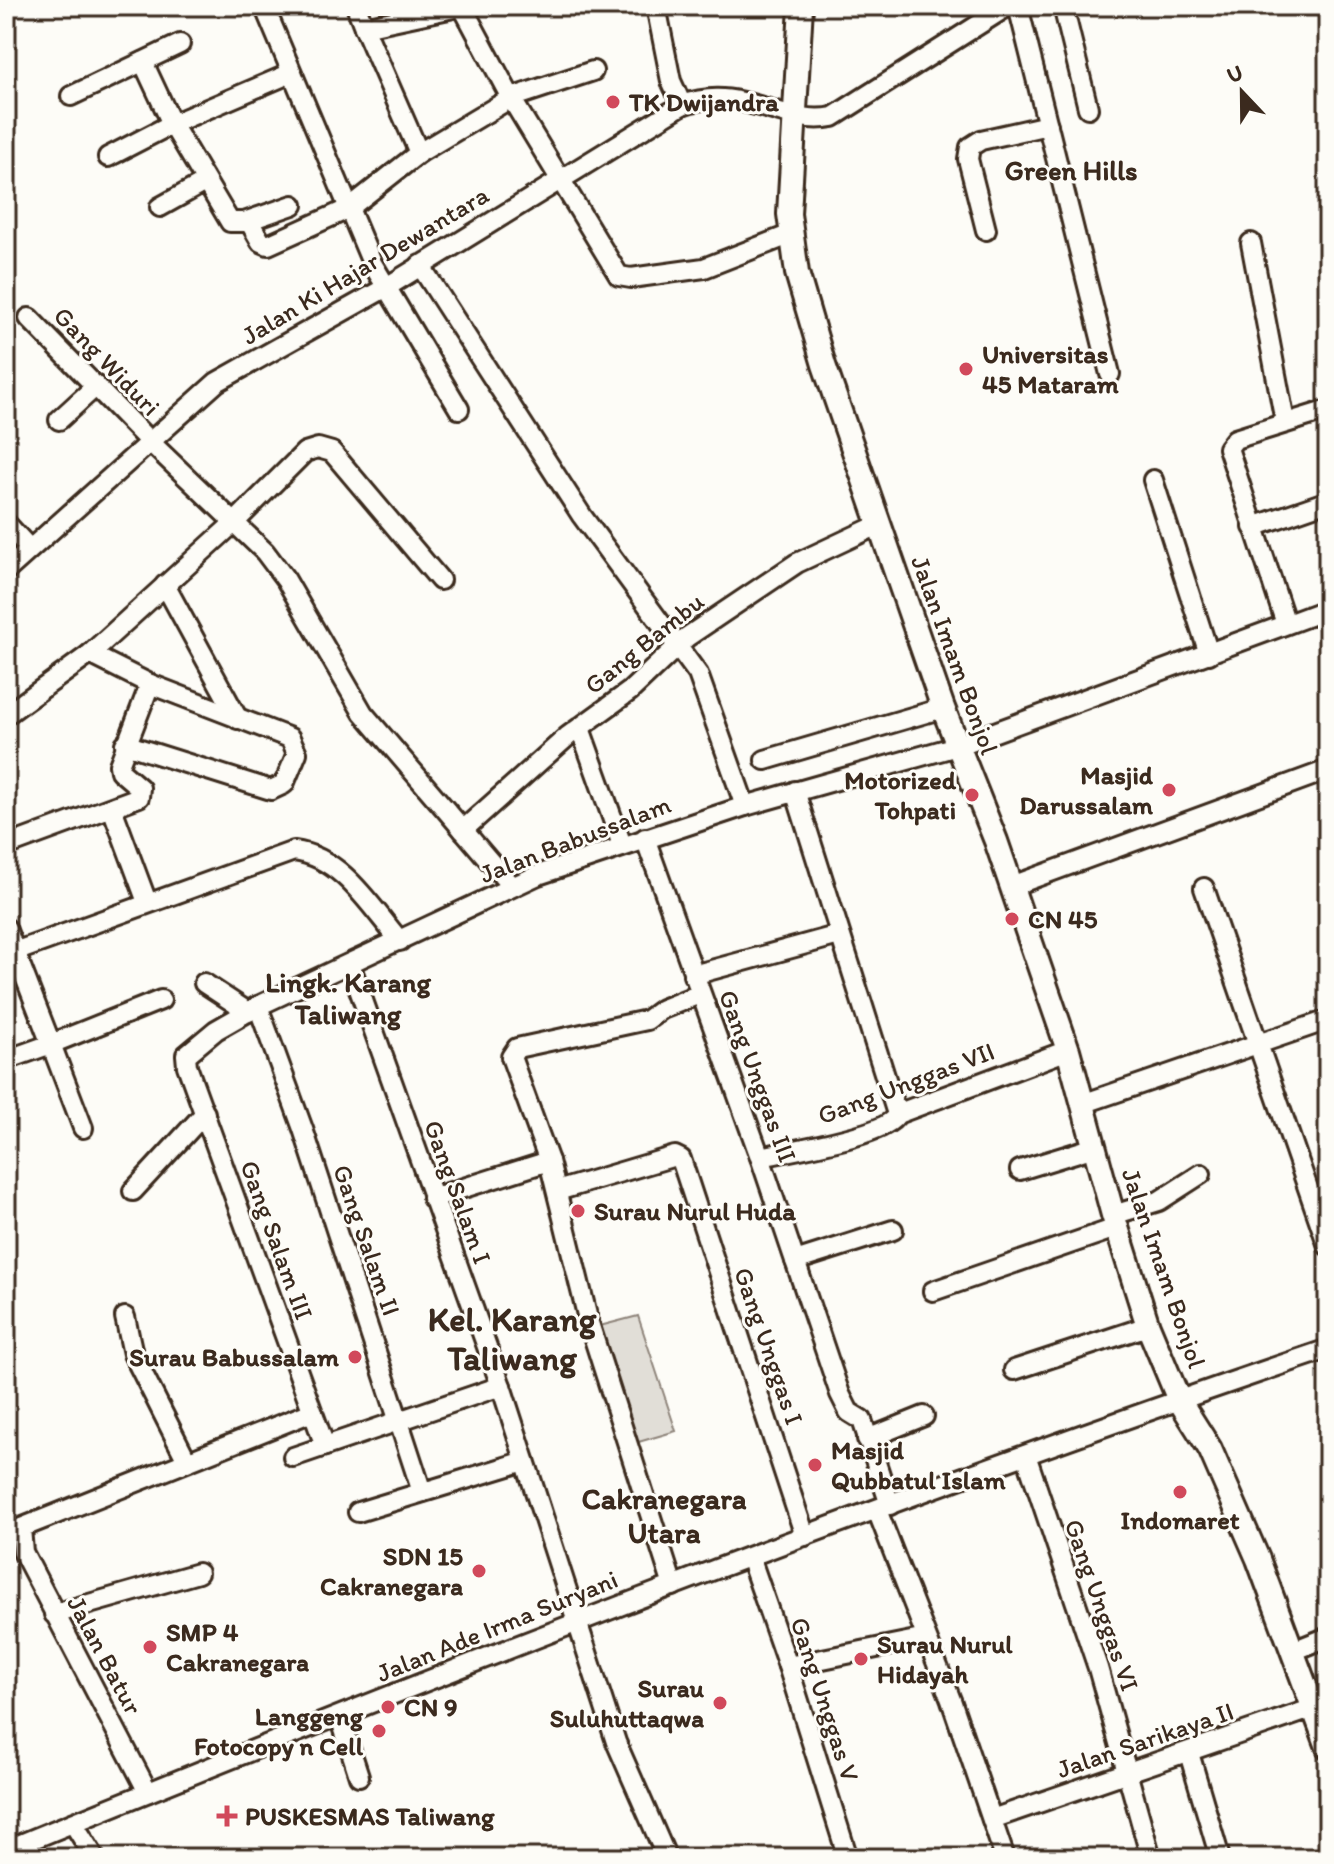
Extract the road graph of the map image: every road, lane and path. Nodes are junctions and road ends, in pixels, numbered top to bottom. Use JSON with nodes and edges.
{"nodes":[{"id":1,"x":264,"y":6,"type":"edge"},
{"id":2,"x":356,"y":6,"type":"edge"},
{"id":3,"x":462,"y":6,"type":"edge"},
{"id":4,"x":801,"y":6,"type":"edge"},
{"id":5,"x":1008,"y":6,"type":"edge"},
{"id":6,"x":1018,"y":6,"type":"edge"},
{"id":7,"x":1063,"y":6,"type":"edge"},
{"id":8,"x":657,"y":11,"type":"dead end"},
{"id":9,"x":983,"y":14,"type":"edge"},
{"id":10,"x":364,"y":27,"type":"junction"},
{"id":11,"x":180,"y":44,"type":"dead end"},
{"id":12,"x":143,"y":62,"type":"junction"},
{"id":13,"x":593,"y":71,"type":"dead end"},
{"id":14,"x":289,"y":74,"type":"junction"},
{"id":15,"x":71,"y":96,"type":"dead end"},
{"id":16,"x":511,"y":98,"type":"junction"},
{"id":17,"x":682,"y":105,"type":"junction"},
{"id":18,"x":1088,"y":108,"type":"dead end"},
{"id":19,"x":795,"y":115,"type":"junction"},
{"id":20,"x":172,"y":124,"type":"junction"},
{"id":21,"x":1048,"y":125,"type":"junction"},
{"id":22,"x":419,"y":153,"type":"junction"},
{"id":23,"x":108,"y":157,"type":"dead end"},
{"id":24,"x":561,"y":179,"type":"junction"},
{"id":25,"x":205,"y":182,"type":"junction"},
{"id":26,"x":293,"y":205,"type":"dead end"},
{"id":27,"x":160,"y":207,"type":"dead end"},
{"id":28,"x":348,"y":209,"type":"junction"},
{"id":29,"x":249,"y":221,"type":"junction"},
{"id":30,"x":986,"y":230,"type":"dead end"},
{"id":31,"x":789,"y":235,"type":"junction"},
{"id":32,"x":1251,"y":243,"type":"dead end"},
{"id":33,"x":420,"y":265,"type":"junction"},
{"id":34,"x":385,"y":288,"type":"junction"},
{"id":35,"x":29,"y":318,"type":"dead end"},
{"id":36,"x":1110,"y":374,"type":"dead end"},
{"id":37,"x":96,"y":386,"type":"junction"},
{"id":38,"x":459,"y":409,"type":"dead end"},
{"id":39,"x":1328,"y":410,"type":"edge"},
{"id":40,"x":59,"y":420,"type":"dead end"},
{"id":41,"x":1285,"y":422,"type":"junction"},
{"id":42,"x":148,"y":440,"type":"junction"},
{"id":43,"x":1153,"y":480,"type":"dead end"},
{"id":44,"x":1328,"y":501,"type":"edge"},
{"id":45,"x":236,"y":521,"type":"junction"},
{"id":46,"x":6,"y":523,"type":"edge"},
{"id":47,"x":878,"y":525,"type":"junction"},
{"id":48,"x":1253,"y":527,"type":"junction"},
{"id":49,"x":29,"y":548,"type":"junction"},
{"id":50,"x":6,"y":571,"type":"edge"},
{"id":51,"x":440,"y":580,"type":"dead end"},
{"id":52,"x":165,"y":585,"type":"junction"},
{"id":53,"x":1328,"y":609,"type":"edge"},
{"id":54,"x":1286,"y":624,"type":"junction"},
{"id":55,"x":677,"y":644,"type":"junction"},
{"id":56,"x":90,"y":654,"type":"junction"},
{"id":57,"x":1209,"y":654,"type":"junction"},
{"id":58,"x":150,"y":684,"type":"junction"},
{"id":59,"x":943,"y":708,"type":"junction"},
{"id":60,"x":6,"y":715,"type":"edge"},
{"id":61,"x":238,"y":719,"type":"junction"},
{"id":62,"x":580,"y":728,"type":"junction"},
{"id":63,"x":125,"y":744,"type":"junction"},
{"id":64,"x":957,"y":746,"type":"junction"},
{"id":65,"x":765,"y":760,"type":"dead end"},
{"id":66,"x":1328,"y":770,"type":"edge"},
{"id":67,"x":795,"y":791,"type":"junction"},
{"id":68,"x":745,"y":806,"type":"junction"},
{"id":69,"x":112,"y":808,"type":"junction"},
{"id":70,"x":463,"y":830,"type":"junction"},
{"id":71,"x":645,"y":838,"type":"junction"},
{"id":72,"x":622,"y":845,"type":"junction"},
{"id":73,"x":6,"y":846,"type":"edge"},
{"id":74,"x":511,"y":886,"type":"junction"},
{"id":75,"x":1012,"y":886,"type":"junction"},
{"id":76,"x":1204,"y":888,"type":"dead end"},
{"id":77,"x":147,"y":902,"type":"junction"},
{"id":78,"x":6,"y":928,"type":"edge"},
{"id":79,"x":839,"y":935,"type":"junction"},
{"id":80,"x":400,"y":941,"type":"junction"},
{"id":81,"x":11,"y":953,"type":"edge"},
{"id":82,"x":350,"y":964,"type":"junction"},
{"id":83,"x":693,"y":975,"type":"junction"},
{"id":84,"x":204,"y":983,"type":"dead end"},
{"id":85,"x":700,"y":994,"type":"junction"},
{"id":86,"x":161,"y":1000,"type":"dead end"},
{"id":87,"x":253,"y":1009,"type":"junction"},
{"id":88,"x":1328,"y":1020,"type":"edge"},
{"id":89,"x":51,"y":1044,"type":"junction"},
{"id":90,"x":1257,"y":1044,"type":"junction"},
{"id":91,"x":1068,"y":1050,"type":"junction"},
{"id":92,"x":189,"y":1051,"type":"joint"},
{"id":93,"x":6,"y":1060,"type":"edge"},
{"id":94,"x":1085,"y":1103,"type":"junction"},
{"id":95,"x":205,"y":1113,"type":"junction"},
{"id":96,"x":897,"y":1114,"type":"junction"},
{"id":97,"x":83,"y":1128,"type":"dead end"},
{"id":98,"x":1095,"y":1147,"type":"junction"},
{"id":99,"x":760,"y":1157,"type":"junction"},
{"id":100,"x":549,"y":1161,"type":"junction"},
{"id":101,"x":1020,"y":1170,"type":"dead end"},
{"id":102,"x":1201,"y":1174,"type":"dead end"},
{"id":103,"x":133,"y":1191,"type":"dead end"},
{"id":104,"x":557,"y":1191,"type":"junction"},
{"id":105,"x":432,"y":1198,"type":"junction"},
{"id":106,"x":1114,"y":1222,"type":"junction"},
{"id":107,"x":893,"y":1230,"type":"dead end"},
{"id":108,"x":1328,"y":1246,"type":"edge"},
{"id":109,"x":795,"y":1261,"type":"junction"},
{"id":110,"x":933,"y":1291,"type":"dead end"},
{"id":111,"x":125,"y":1317,"type":"dead end"},
{"id":112,"x":1148,"y":1326,"type":"junction"},
{"id":113,"x":1328,"y":1349,"type":"edge"},
{"id":114,"x":1014,"y":1370,"type":"dead end"},
{"id":115,"x":501,"y":1386,"type":"junction"},
{"id":116,"x":1179,"y":1400,"type":"junction"},
{"id":117,"x":312,"y":1412,"type":"junction"},
{"id":118,"x":924,"y":1416,"type":"dead end"},
{"id":119,"x":400,"y":1420,"type":"junction"},
{"id":120,"x":867,"y":1439,"type":"junction"},
{"id":121,"x":325,"y":1446,"type":"junction"},
{"id":122,"x":1026,"y":1455,"type":"junction"},
{"id":123,"x":293,"y":1457,"type":"dead end"},
{"id":124,"x":187,"y":1461,"type":"junction"},
{"id":125,"x":525,"y":1461,"type":"junction"},
{"id":126,"x":422,"y":1492,"type":"junction"},
{"id":127,"x":884,"y":1508,"type":"junction"},
{"id":128,"x":358,"y":1512,"type":"dead end"},
{"id":129,"x":805,"y":1536,"type":"junction"},
{"id":130,"x":750,"y":1557,"type":"junction"},
{"id":131,"x":198,"y":1573,"type":"dead end"},
{"id":132,"x":673,"y":1586,"type":"junction"},
{"id":133,"x":54,"y":1614,"type":"junction"},
{"id":134,"x":579,"y":1620,"type":"junction"},
{"id":135,"x":1328,"y":1637,"type":"edge"},
{"id":136,"x":926,"y":1638,"type":"junction"},
{"id":137,"x":1293,"y":1651,"type":"junction"},
{"id":138,"x":788,"y":1666,"type":"junction"},
{"id":139,"x":1314,"y":1708,"type":"junction"},
{"id":140,"x":340,"y":1717,"type":"junction"},
{"id":141,"x":1328,"y":1747,"type":"edge"},
{"id":142,"x":1189,"y":1753,"type":"junction"},
{"id":143,"x":1127,"y":1772,"type":"junction"},
{"id":144,"x":359,"y":1776,"type":"dead end"},
{"id":145,"x":148,"y":1792,"type":"junction"},
{"id":146,"x":992,"y":1819,"type":"junction"},
{"id":147,"x":73,"y":1823,"type":"junction"},
{"id":148,"x":6,"y":1850,"type":"edge"},
{"id":149,"x":660,"y":1856,"type":"edge"},
{"id":150,"x":95,"y":1858,"type":"edge"},
{"id":151,"x":848,"y":1858,"type":"edge"},
{"id":152,"x":1005,"y":1858,"type":"edge"},
{"id":153,"x":1151,"y":1858,"type":"edge"},
{"id":154,"x":1220,"y":1858,"type":"edge"}],
"edges":[{"from":1,"to":14,"type":"street"},
{"from":2,"to":10,"type":"street"},
{"from":3,"to":10,"type":"street"},
{"from":3,"to":16,"type":"street"},
{"from":4,"to":19,"type":"main road","name":"Jalan Imam Bonjol"},
{"from":5,"to":9,"type":"street","name":"Jalan Ki Hajar Dewantara"},
{"from":6,"to":21,"type":"street"},
{"from":7,"to":18,"type":"street"},
{"from":8,"to":17,"type":"street"},
{"from":9,"to":19,"type":"street","name":"Jalan Ki Hajar Dewantara"},
{"from":10,"to":22,"type":"street"},
{"from":11,"to":12,"type":"street"},
{"from":12,"to":15,"type":"street"},
{"from":12,"to":20,"type":"street"},
{"from":13,"to":16,"type":"street"},
{"from":14,"to":20,"type":"street"},
{"from":14,"to":28,"type":"street"},
{"from":16,"to":22,"type":"street"},
{"from":16,"to":24,"type":"street"},
{"from":17,"to":19,"type":"street","name":"Jalan Ki Hajar Dewantara"},
{"from":17,"to":24,"type":"street","name":"Jalan Ki Hajar Dewantara"},
{"from":19,"to":31,"type":"main road","name":"Jalan Imam Bonjol"},
{"from":20,"to":23,"type":"street"},
{"from":20,"to":25,"type":"street"},
{"from":21,"to":30,"type":"street"},
{"from":21,"to":36,"type":"street"},
{"from":22,"to":28,"type":"street"},
{"from":24,"to":31,"type":"street"},
{"from":24,"to":33,"type":"street","name":"Jalan Ki Hajar Dewantara"},
{"from":25,"to":27,"type":"street"},
{"from":25,"to":29,"type":"street"},
{"from":26,"to":29,"type":"street"},
{"from":28,"to":29,"type":"street"},
{"from":28,"to":34,"type":"street"},
{"from":31,"to":47,"type":"main road","name":"Jalan Imam Bonjol"},
{"from":32,"to":41,"type":"street"},
{"from":33,"to":34,"type":"street","name":"Jalan Ki Hajar Dewantara"},
{"from":33,"to":55,"type":"street"},
{"from":34,"to":38,"type":"street"},
{"from":34,"to":42,"type":"street","name":"Jalan Ki Hajar Dewantara"},
{"from":35,"to":37,"type":"street","name":"Gang Widuri"},
{"from":37,"to":40,"type":"street"},
{"from":37,"to":42,"type":"street","name":"Gang Widuri"},
{"from":39,"to":41,"type":"street"},
{"from":41,"to":48,"type":"street"},
{"from":42,"to":45,"type":"street","name":"Gang Widuri"},
{"from":42,"to":49,"type":"street","name":"Jalan Ki Hajar Dewantara"},
{"from":43,"to":57,"type":"street"},
{"from":44,"to":48,"type":"street"},
{"from":45,"to":51,"type":"street"},
{"from":45,"to":52,"type":"street"},
{"from":45,"to":70,"type":"street","name":"Gang Widuri"},
{"from":46,"to":49,"type":"street"},
{"from":47,"to":55,"type":"street","name":"Gang Bambu"},
{"from":47,"to":59,"type":"main road","name":"Jalan Imam Bonjol"},
{"from":48,"to":54,"type":"street"},
{"from":49,"to":50,"type":"street","name":"Jalan Ki Hajar Dewantara"},
{"from":52,"to":56,"type":"street"},
{"from":52,"to":61,"type":"street"},
{"from":53,"to":54,"type":"street","name":"Jalan Babussalam"},
{"from":54,"to":57,"type":"street","name":"Jalan Babussalam"},
{"from":55,"to":62,"type":"street","name":"Gang Bambu"},
{"from":55,"to":68,"type":"street"},
{"from":56,"to":58,"type":"street"},
{"from":56,"to":60,"type":"street"},
{"from":57,"to":64,"type":"street","name":"Jalan Babussalam"},
{"from":58,"to":61,"type":"street"},
{"from":58,"to":63,"type":"street"},
{"from":59,"to":64,"type":"main road","name":"Jalan Imam Bonjol"},
{"from":59,"to":65,"type":"street"},
{"from":61,"to":63,"type":"street"},
{"from":62,"to":70,"type":"street","name":"Gang Bambu"},
{"from":62,"to":72,"type":"street"},
{"from":63,"to":69,"type":"street"},
{"from":64,"to":67,"type":"street","name":"Jalan Babussalam"},
{"from":64,"to":75,"type":"main road","name":"Jalan Imam Bonjol"},
{"from":66,"to":75,"type":"street"},
{"from":67,"to":68,"type":"street","name":"Jalan Babussalam"},
{"from":67,"to":79,"type":"street"},
{"from":68,"to":71,"type":"street","name":"Jalan Babussalam"},
{"from":69,"to":73,"type":"street"},
{"from":69,"to":77,"type":"street"},
{"from":70,"to":74,"type":"street","name":"Gang Widuri"},
{"from":71,"to":72,"type":"street","name":"Jalan Babussalam"},
{"from":71,"to":83,"type":"street","name":"Gang Unggas III"},
{"from":72,"to":74,"type":"street","name":"Jalan Babussalam"},
{"from":74,"to":80,"type":"street","name":"Jalan Babussalam"},
{"from":75,"to":91,"type":"main road","name":"Jalan Imam Bonjol"},
{"from":76,"to":90,"type":"street"},
{"from":77,"to":80,"type":"street"},
{"from":77,"to":81,"type":"street"},
{"from":78,"to":81,"type":"street"},
{"from":79,"to":83,"type":"street"},
{"from":79,"to":96,"type":"street"},
{"from":80,"to":82,"type":"street","name":"Jalan Babussalam"},
{"from":81,"to":89,"type":"street"},
{"from":82,"to":87,"type":"street","name":"Jalan Babussalam"},
{"from":82,"to":105,"type":"street","name":"Gang Salam I"},
{"from":83,"to":85,"type":"street","name":"Gang Unggas III"},
{"from":84,"to":87,"type":"street"},
{"from":85,"to":99,"type":"street","name":"Gang Unggas III"},
{"from":85,"to":100,"type":"street"},
{"from":86,"to":89,"type":"street"},
{"from":87,"to":92,"type":"street","name":"Jalan Babussalam"},
{"from":87,"to":119,"type":"street","name":"Gang Salam II"},
{"from":88,"to":90,"type":"street"},
{"from":89,"to":93,"type":"street"},
{"from":89,"to":97,"type":"street"},
{"from":90,"to":94,"type":"street"},
{"from":90,"to":108,"type":"street"},
{"from":91,"to":94,"type":"main road","name":"Jalan Imam Bonjol"},
{"from":91,"to":96,"type":"street","name":"Gang Unggas VII"},
{"from":92,"to":95,"type":"street","name":"Gang Salam III"},
{"from":94,"to":98,"type":"main road","name":"Jalan Imam Bonjol"},
{"from":95,"to":103,"type":"street"},
{"from":95,"to":117,"type":"street","name":"Gang Salam III"},
{"from":96,"to":99,"type":"street","name":"Gang Unggas VII"},
{"from":98,"to":101,"type":"street"},
{"from":98,"to":106,"type":"main road","name":"Jalan Imam Bonjol"},
{"from":99,"to":109,"type":"street","name":"Gang Unggas III"},
{"from":100,"to":104,"type":"street"},
{"from":100,"to":105,"type":"street"},
{"from":102,"to":106,"type":"street"},
{"from":104,"to":129,"type":"street","name":"Gang Unggas I"},
{"from":104,"to":132,"type":"street"},
{"from":105,"to":115,"type":"street","name":"Gang Salam I"},
{"from":106,"to":110,"type":"street"},
{"from":106,"to":112,"type":"main road","name":"Jalan Imam Bonjol"},
{"from":107,"to":109,"type":"street"},
{"from":109,"to":120,"type":"street","name":"Gang Unggas III"},
{"from":111,"to":124,"type":"street"},
{"from":112,"to":114,"type":"street"},
{"from":112,"to":116,"type":"main road","name":"Jalan Imam Bonjol"},
{"from":113,"to":116,"type":"street","name":"Jalan Ade Irma Suryani"},
{"from":115,"to":119,"type":"street"},
{"from":115,"to":125,"type":"street","name":"Gang Salam I"},
{"from":116,"to":122,"type":"street","name":"Jalan Ade Irma Suryani"},
{"from":116,"to":137,"type":"main road","name":"Jalan Imam Bonjol"},
{"from":117,"to":121,"type":"street","name":"Gang Salam III"},
{"from":117,"to":124,"type":"street"},
{"from":118,"to":120,"type":"street"},
{"from":119,"to":121,"type":"street"},
{"from":119,"to":126,"type":"street","name":"Gang Salam II"},
{"from":120,"to":127,"type":"street","name":"Gang Unggas III"},
{"from":121,"to":123,"type":"street"},
{"from":122,"to":127,"type":"street","name":"Jalan Ade Irma Suryani"},
{"from":122,"to":143,"type":"street","name":"Gang Unggas VI"},
{"from":124,"to":133,"type":"street","name":"Jalan Batur"},
{"from":125,"to":126,"type":"street"},
{"from":125,"to":134,"type":"street","name":"Gang Salam I"},
{"from":126,"to":128,"type":"street"},
{"from":127,"to":129,"type":"street","name":"Jalan Ade Irma Suryani"},
{"from":127,"to":136,"type":"street","name":"Gang Unggas III"},
{"from":129,"to":130,"type":"street","name":"Jalan Ade Irma Suryani"},
{"from":130,"to":132,"type":"street","name":"Jalan Ade Irma Suryani"},
{"from":130,"to":138,"type":"street","name":"Gang Unggas V"},
{"from":131,"to":133,"type":"street"},
{"from":132,"to":134,"type":"street","name":"Jalan Ade Irma Suryani"},
{"from":133,"to":145,"type":"street","name":"Jalan Batur"},
{"from":134,"to":140,"type":"street","name":"Jalan Ade Irma Suryani"},
{"from":134,"to":149,"type":"street","name":"Gang Salam I"},
{"from":135,"to":137,"type":"street"},
{"from":136,"to":138,"type":"street"},
{"from":136,"to":146,"type":"street","name":"Gang Unggas III"},
{"from":137,"to":139,"type":"main road","name":"Jalan Imam Bonjol"},
{"from":138,"to":151,"type":"street","name":"Gang Unggas V"},
{"from":139,"to":141,"type":"main road","name":"Jalan Imam Bonjol"},
{"from":139,"to":142,"type":"street","name":"Jalan Sarikaya II"},
{"from":140,"to":144,"type":"street"},
{"from":140,"to":145,"type":"street","name":"Jalan Ade Irma Suryani"},
{"from":142,"to":143,"type":"street","name":"Jalan Sarikaya II"},
{"from":142,"to":154,"type":"street"},
{"from":143,"to":146,"type":"street","name":"Jalan Sarikaya II"},
{"from":143,"to":153,"type":"street","name":"Gang Unggas VI"},
{"from":145,"to":147,"type":"street","name":"Jalan Ade Irma Suryani"},
{"from":146,"to":152,"type":"street","name":"Gang Unggas III"},
{"from":147,"to":148,"type":"street","name":"Jalan Ade Irma Suryani"},
{"from":147,"to":150,"type":"street"}]}
